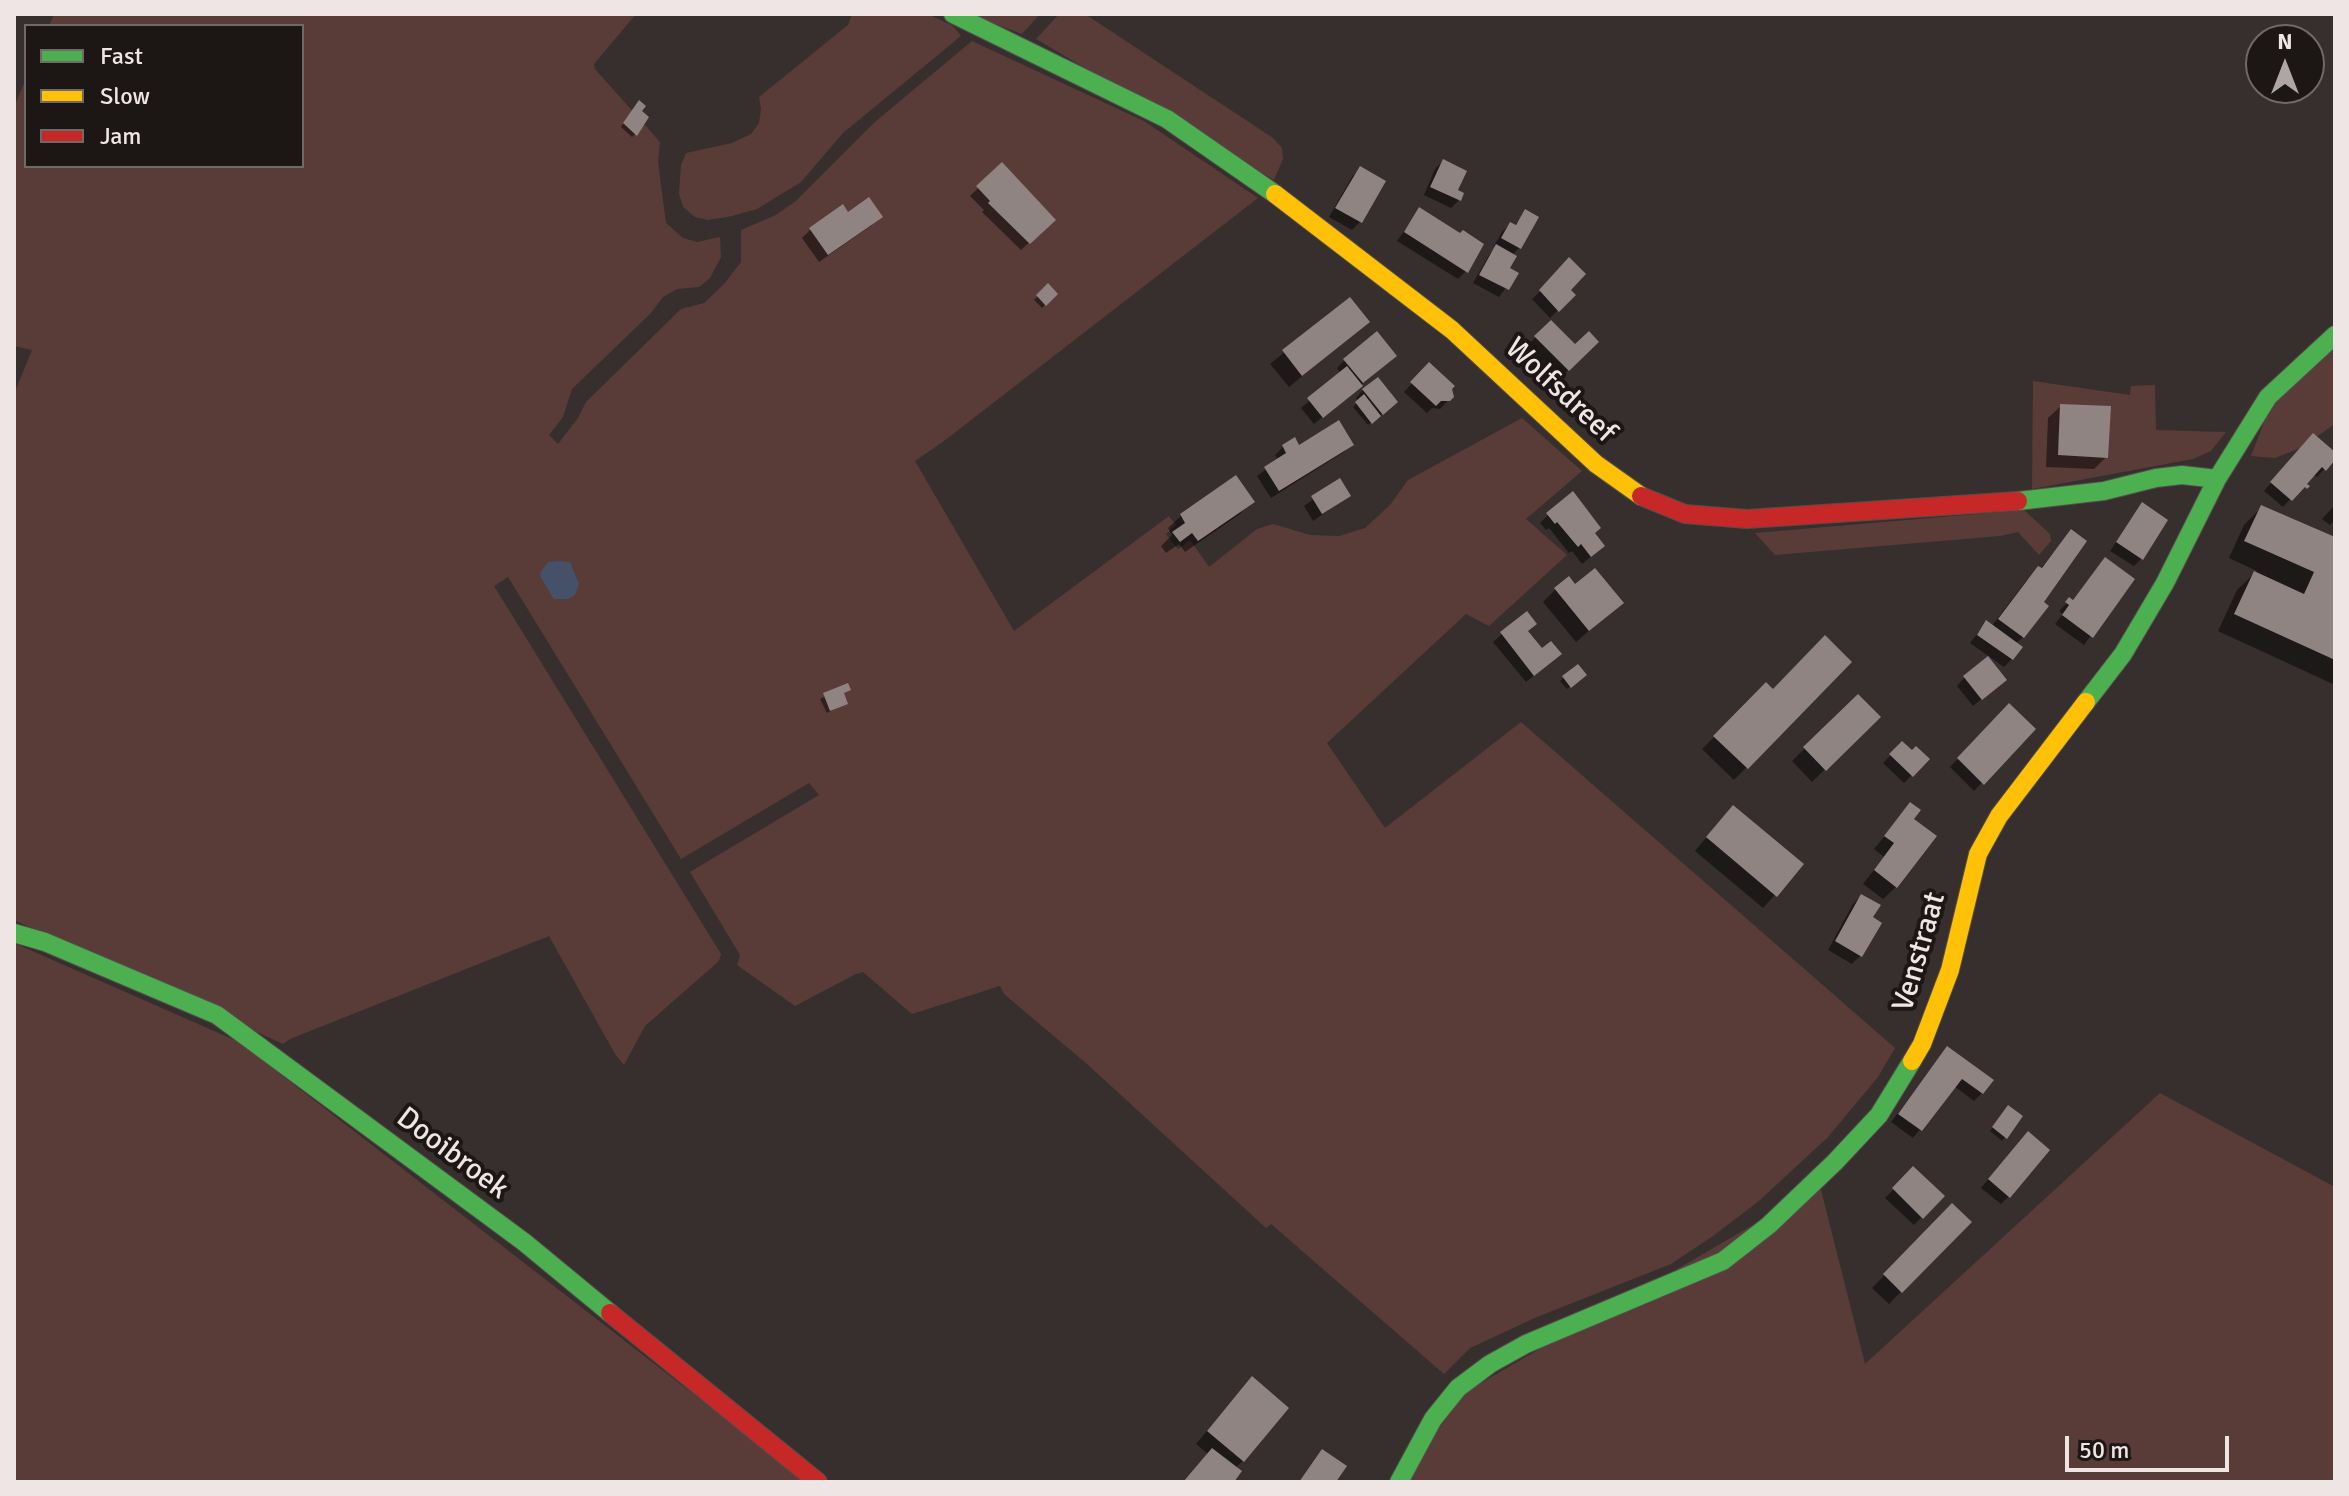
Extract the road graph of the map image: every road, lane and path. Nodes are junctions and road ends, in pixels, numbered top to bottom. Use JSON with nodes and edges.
{"nodes":[{"id":1,"x":953,"y":14,"type":"edge"},
{"id":2,"x":2335,"y":335,"type":"edge"},
{"id":3,"x":2217,"y":479,"type":"junction"},
{"id":4,"x":14,"y":933,"type":"edge"},
{"id":5,"x":818,"y":1482,"type":"edge"},
{"id":6,"x":1399,"y":1482,"type":"edge"}],
"edges":[{"from":1,"to":3,"type":"street","name":"Wolfsdreef"},
{"from":2,"to":3,"type":"street","name":"Venstraat"},
{"from":3,"to":6,"type":"street","name":"Venstraat"},
{"from":4,"to":5,"type":"street","name":"Dooibroek"}]}
